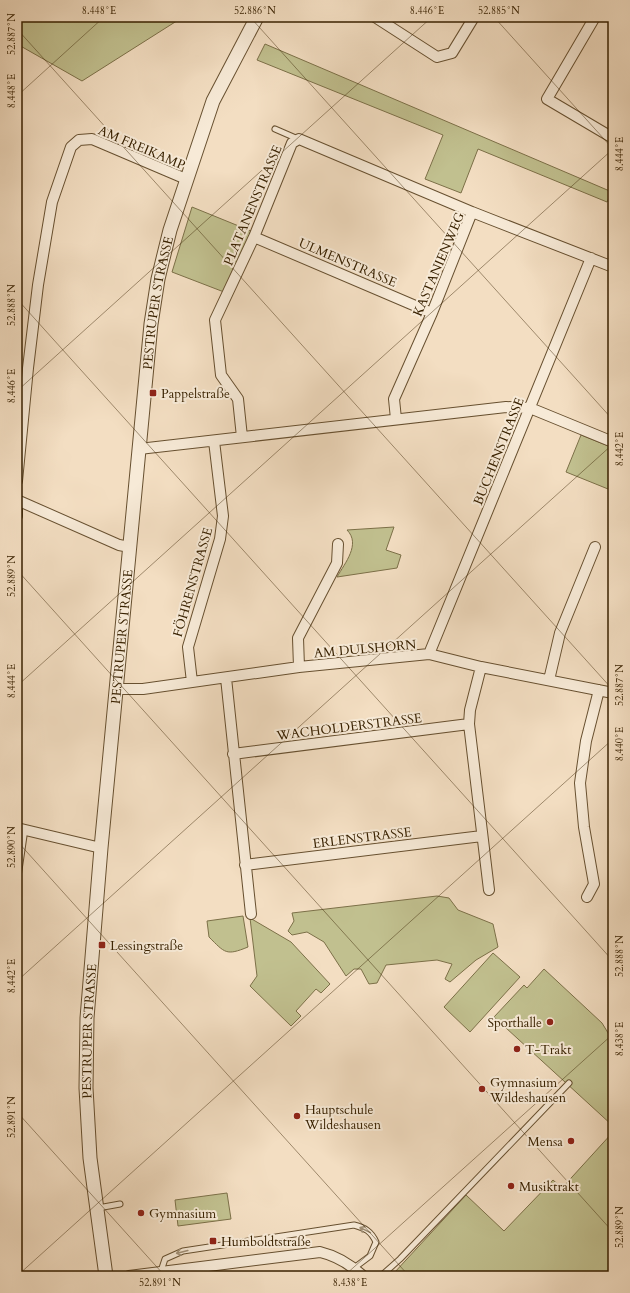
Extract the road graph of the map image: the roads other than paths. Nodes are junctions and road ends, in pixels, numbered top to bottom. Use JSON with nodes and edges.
{"nodes":[{"id":1,"x":257,"y":17,"type":"edge"},
{"id":2,"x":376,"y":17,"type":"edge"},
{"id":3,"x":474,"y":17,"type":"edge"},
{"id":4,"x":595,"y":17,"type":"edge"},
{"id":5,"x":275,"y":129,"type":"dead end"},
{"id":6,"x":613,"y":138,"type":"edge"},
{"id":7,"x":299,"y":139,"type":"junction"},
{"id":8,"x":186,"y":179,"type":"junction"},
{"id":9,"x":472,"y":212,"type":"junction"},
{"id":10,"x":254,"y":237,"type":"junction"},
{"id":11,"x":591,"y":258,"type":"junction"},
{"id":12,"x":613,"y":267,"type":"edge"},
{"id":13,"x":432,"y":313,"type":"junction"},
{"id":14,"x":530,"y":408,"type":"junction"},
{"id":15,"x":396,"y":420,"type":"junction"},
{"id":16,"x":242,"y":437,"type":"junction"},
{"id":17,"x":214,"y":441,"type":"junction"},
{"id":18,"x":613,"y":442,"type":"edge"},
{"id":19,"x":139,"y":449,"type":"junction"},
{"id":20,"x":17,"y":482,"type":"edge"},
{"id":21,"x":17,"y":502,"type":"edge"},
{"id":22,"x":17,"y":516,"type":"edge"},
{"id":23,"x":338,"y":544,"type":"dead end"},
{"id":24,"x":130,"y":547,"type":"junction"},
{"id":25,"x":595,"y":547,"type":"dead end"},
{"id":26,"x":429,"y":654,"type":"junction"},
{"id":27,"x":299,"y":667,"type":"junction"},
{"id":28,"x":481,"y":667,"type":"junction"},
{"id":29,"x":226,"y":678,"type":"junction"},
{"id":30,"x":549,"y":680,"type":"junction"},
{"id":31,"x":192,"y":682,"type":"junction"},
{"id":32,"x":116,"y":689,"type":"junction"},
{"id":33,"x":599,"y":690,"type":"junction"},
{"id":34,"x":613,"y":693,"type":"edge"},
{"id":35,"x":469,"y":724,"type":"junction"},
{"id":36,"x":233,"y":754,"type":"junction"},
{"id":37,"x":21,"y":828,"type":"edge"},
{"id":38,"x":482,"y":836,"type":"junction"},
{"id":39,"x":101,"y":848,"type":"junction"},
{"id":40,"x":245,"y":865,"type":"junction"},
{"id":41,"x":18,"y":877,"type":"edge"},
{"id":42,"x":489,"y":890,"type":"dead end"},
{"id":43,"x":587,"y":897,"type":"dead end"},
{"id":44,"x":251,"y":914,"type":"dead end"},
{"id":45,"x":569,"y":1083,"type":"dead end"},
{"id":46,"x":120,"y":1204,"type":"dead end"},
{"id":47,"x":97,"y":1209,"type":"junction"},
{"id":48,"x":354,"y":1268,"type":"junction"},
{"id":49,"x":161,"y":1271,"type":"junction"},
{"id":50,"x":106,"y":1276,"type":"edge"},
{"id":51,"x":129,"y":1276,"type":"edge"},
{"id":52,"x":363,"y":1276,"type":"edge"},
{"id":53,"x":381,"y":1276,"type":"edge"}],
"edges":[{"from":1,"to":8,"type":"street","name":"PESTRUPER STRASSE"},
{"from":2,"to":3,"type":"street"},
{"from":4,"to":6,"type":"street"},
{"from":5,"to":7,"type":"lane"},
{"from":7,"to":9,"type":"street","name":"PLATANENSTRASSE"},
{"from":7,"to":10,"type":"street","name":"PLATANENSTRASSE"},
{"from":8,"to":19,"type":"street","name":"PESTRUPER STRASSE"},
{"from":8,"to":20,"type":"street","name":"AM FREIKAMP"},
{"from":9,"to":11,"type":"street","name":"KASTANIENWEG"},
{"from":9,"to":13,"type":"street","name":"KASTANIENWEG"},
{"from":10,"to":13,"type":"street","name":"ULMENSTRASSE"},
{"from":10,"to":16,"type":"street","name":"PLATANENSTRASSE"},
{"from":11,"to":12,"type":"street","name":"KASTANIENWEG"},
{"from":11,"to":14,"type":"street","name":"BUCHENSTRASSE"},
{"from":13,"to":15,"type":"street","name":"KASTANIENWEG"},
{"from":14,"to":15,"type":"street"},
{"from":14,"to":18,"type":"street"},
{"from":14,"to":26,"type":"street","name":"BUCHENSTRASSE"},
{"from":15,"to":16,"type":"street"},
{"from":16,"to":17,"type":"street"},
{"from":17,"to":19,"type":"street"},
{"from":17,"to":31,"type":"street","name":"FÖHRENSTRASSE"},
{"from":19,"to":24,"type":"street","name":"PESTRUPER STRASSE"},
{"from":21,"to":22,"type":"street"},
{"from":21,"to":24,"type":"street"},
{"from":23,"to":27,"type":"street"},
{"from":24,"to":32,"type":"street","name":"PESTRUPER STRASSE"},
{"from":25,"to":30,"type":"street"},
{"from":26,"to":27,"type":"street","name":"AM DULSHORN"},
{"from":26,"to":28,"type":"street","name":"AM DULSHORN"},
{"from":27,"to":29,"type":"street","name":"AM DULSHORN"},
{"from":28,"to":30,"type":"street","name":"AM DULSHORN"},
{"from":28,"to":35,"type":"street"},
{"from":29,"to":31,"type":"street","name":"AM DULSHORN"},
{"from":29,"to":36,"type":"street"},
{"from":30,"to":33,"type":"street","name":"AM DULSHORN"},
{"from":31,"to":32,"type":"street","name":"AM DULSHORN"},
{"from":32,"to":39,"type":"street","name":"PESTRUPER STRASSE"},
{"from":33,"to":34,"type":"street","name":"AM DULSHORN"},
{"from":33,"to":43,"type":"street"},
{"from":35,"to":36,"type":"street","name":"WACHOLDERSTRASSE"},
{"from":35,"to":38,"type":"street"},
{"from":36,"to":40,"type":"street"},
{"from":37,"to":39,"type":"street"},
{"from":37,"to":41,"type":"lane"},
{"from":38,"to":40,"type":"street","name":"ERLENSTRASSE"},
{"from":38,"to":42,"type":"street"},
{"from":39,"to":47,"type":"street","name":"PESTRUPER STRASSE"},
{"from":40,"to":44,"type":"street"},
{"from":45,"to":53,"type":"lane"},
{"from":46,"to":47,"type":"lane"},
{"from":47,"to":50,"type":"street","name":"PESTRUPER STRASSE"},
{"from":48,"to":49,"type":"street"},
{"from":48,"to":49,"type":"lane","one_way":true},
{"from":48,"to":52,"type":"street"},
{"from":49,"to":51,"type":"street"}]}
